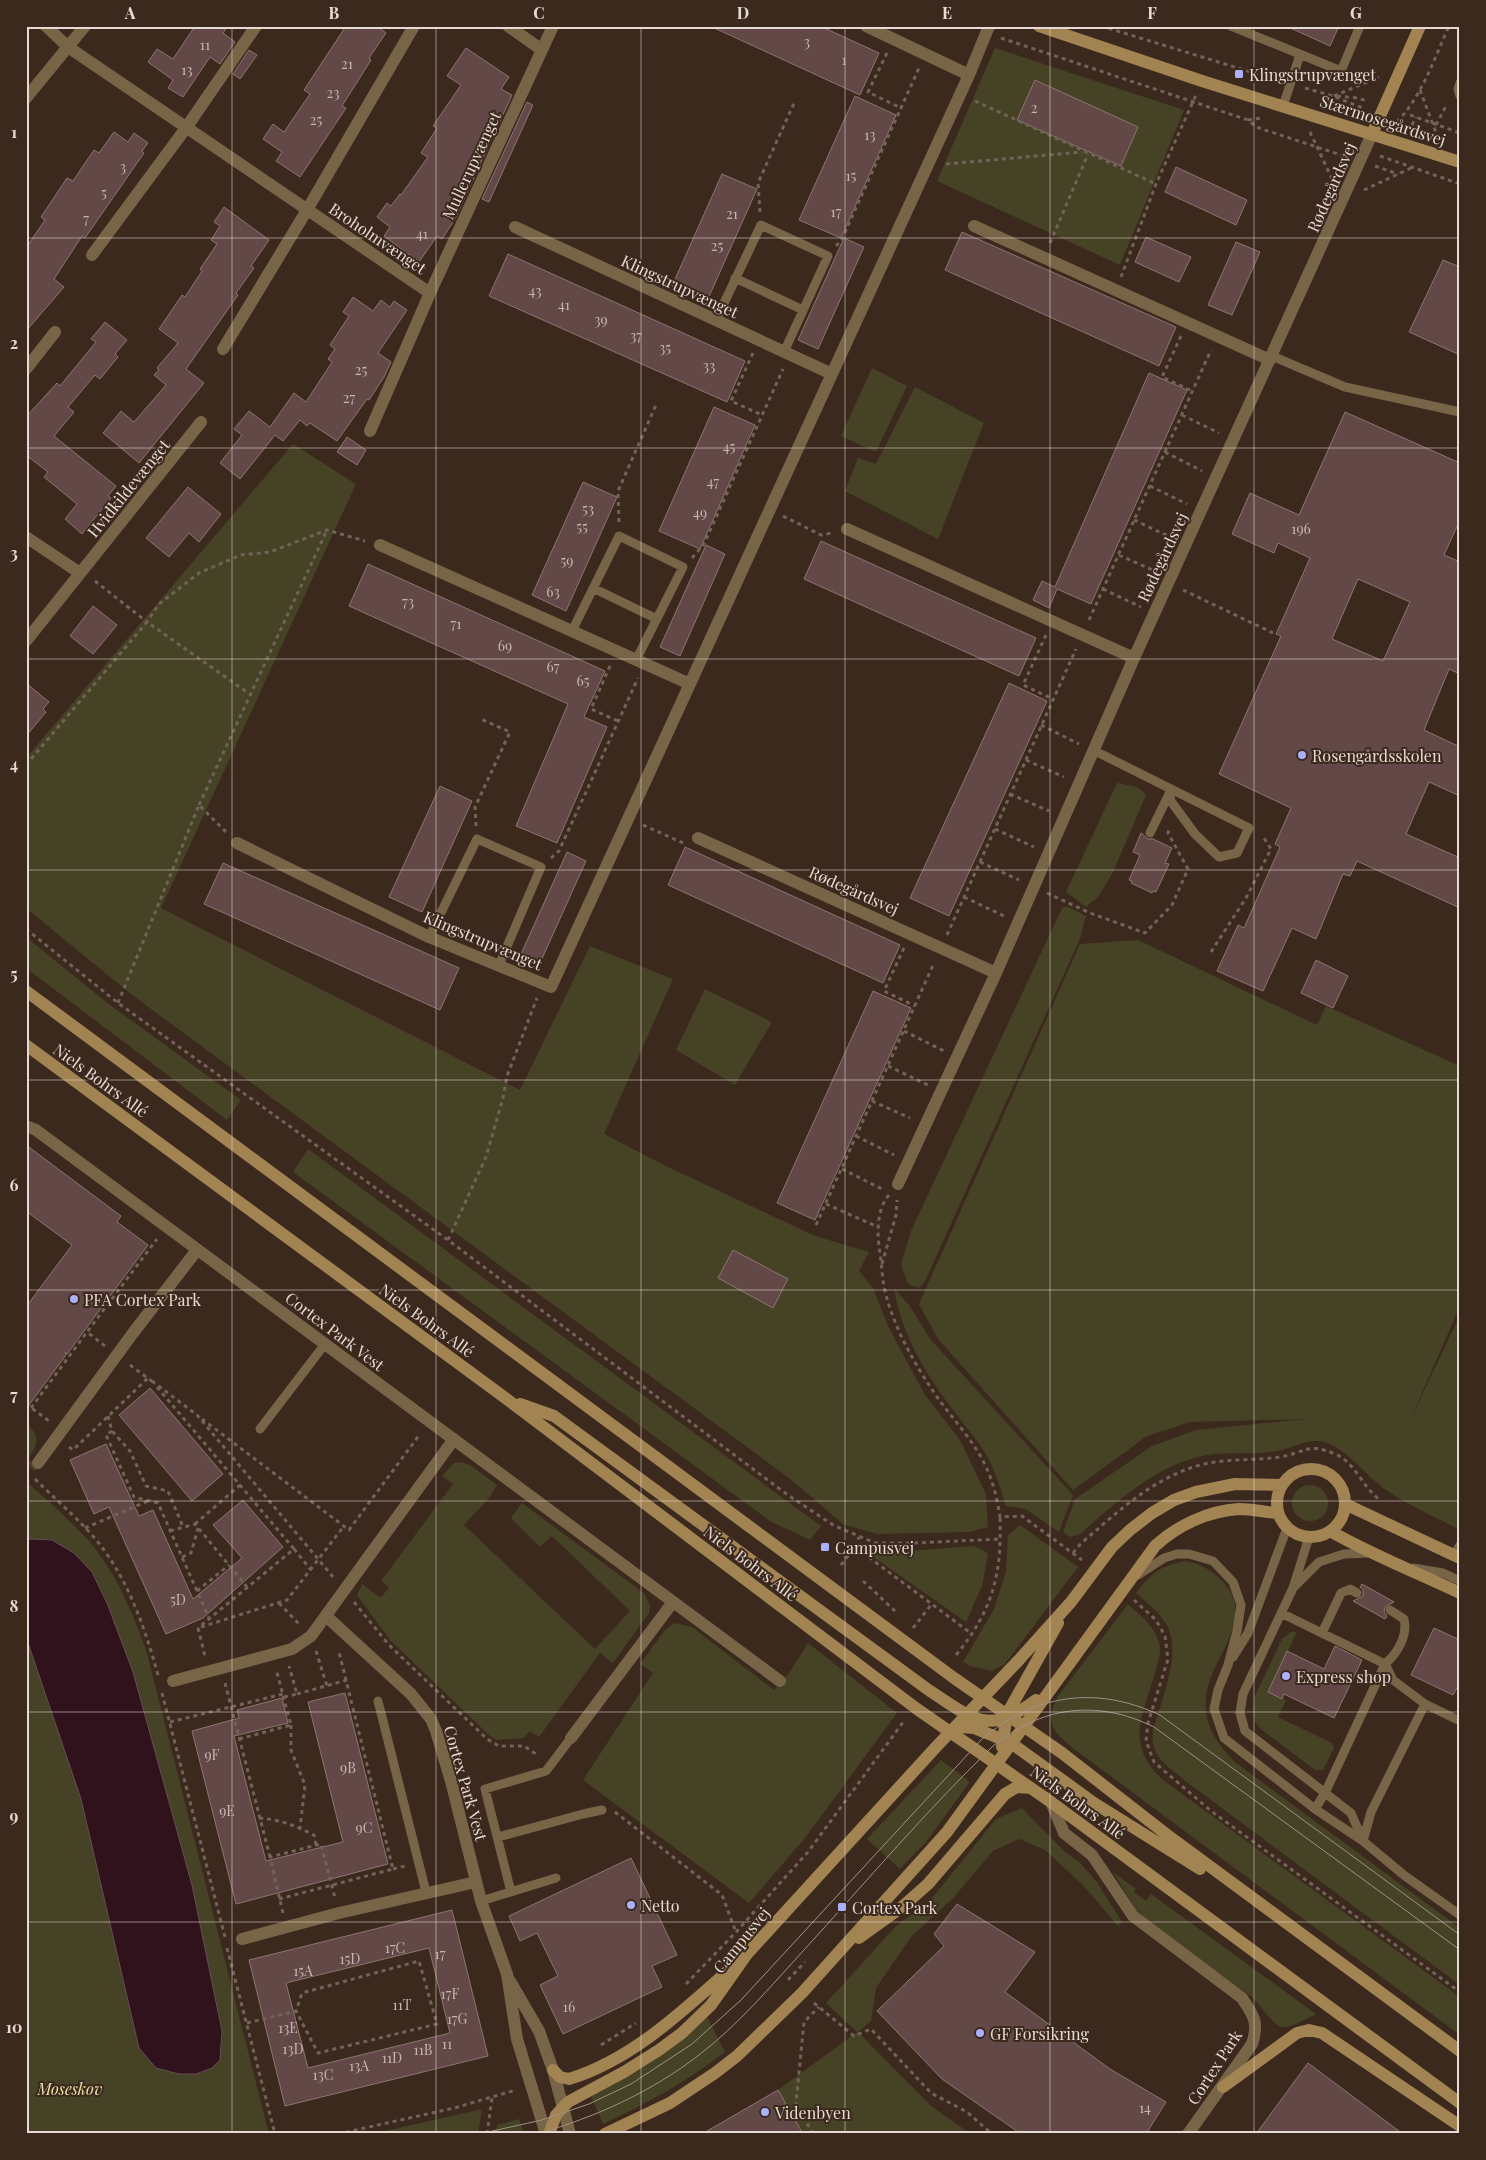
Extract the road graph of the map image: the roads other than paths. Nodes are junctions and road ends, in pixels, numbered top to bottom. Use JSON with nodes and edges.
{"nodes":[{"id":1,"x":46,"y":26,"type":"edge"},
{"id":2,"x":85,"y":26,"type":"edge"},
{"id":3,"x":256,"y":26,"type":"edge"},
{"id":4,"x":414,"y":26,"type":"edge"},
{"id":5,"x":508,"y":26,"type":"edge"},
{"id":6,"x":553,"y":26,"type":"edge"},
{"id":7,"x":866,"y":26,"type":"edge"},
{"id":8,"x":1039,"y":26,"type":"edge"},
{"id":9,"x":1231,"y":26,"type":"edge"},
{"id":10,"x":1360,"y":26,"type":"edge"},
{"id":11,"x":1420,"y":26,"type":"edge"},
{"id":12,"x":988,"y":30,"type":"edge"},
{"id":13,"x":68,"y":47,"type":"junction"},
{"id":14,"x":542,"y":50,"type":"junction"},
{"id":15,"x":1300,"y":55,"type":"junction"},
{"id":16,"x":969,"y":75,"type":"junction"},
{"id":17,"x":1460,"y":83,"type":"edge"},
{"id":18,"x":1459,"y":95,"type":"edge"},
{"id":19,"x":26,"y":98,"type":"edge"},
{"id":20,"x":1283,"y":106,"type":"junction"},
{"id":21,"x":186,"y":128,"type":"junction"},
{"id":22,"x":1372,"y":134,"type":"junction"},
{"id":23,"x":1460,"y":162,"type":"edge"},
{"id":24,"x":307,"y":210,"type":"junction"},
{"id":25,"x":974,"y":226,"type":"dead end"},
{"id":26,"x":514,"y":227,"type":"dead end"},
{"id":27,"x":92,"y":255,"type":"dead end"},
{"id":28,"x":735,"y":278,"type":"junction"},
{"id":29,"x":430,"y":293,"type":"junction"},
{"id":30,"x":803,"y":310,"type":"junction"},
{"id":31,"x":716,"y":320,"type":"junction"},
{"id":32,"x":55,"y":332,"type":"dead end"},
{"id":33,"x":223,"y":349,"type":"dead end"},
{"id":34,"x":787,"y":353,"type":"junction"},
{"id":35,"x":1271,"y":358,"type":"junction"},
{"id":36,"x":26,"y":369,"type":"edge"},
{"id":37,"x":832,"y":374,"type":"junction"},
{"id":38,"x":1460,"y":412,"type":"edge"},
{"id":39,"x":201,"y":422,"type":"dead end"},
{"id":40,"x":370,"y":431,"type":"dead end"},
{"id":41,"x":847,"y":529,"type":"road end"},
{"id":42,"x":26,"y":537,"type":"edge"},
{"id":43,"x":380,"y":545,"type":"road end"},
{"id":44,"x":80,"y":573,"type":"junction"},
{"id":45,"x":594,"y":588,"type":"junction"},
{"id":46,"x":658,"y":619,"type":"junction"},
{"id":47,"x":572,"y":631,"type":"junction"},
{"id":48,"x":26,"y":641,"type":"edge"},
{"id":49,"x":1134,"y":658,"type":"junction"},
{"id":50,"x":640,"y":662,"type":"junction"},
{"id":51,"x":690,"y":684,"type":"junction"},
{"id":52,"x":1093,"y":750,"type":"junction"},
{"id":53,"x":1171,"y":790,"type":"junction"},
{"id":54,"x":1150,"y":833,"type":"dead end"},
{"id":55,"x":698,"y":838,"type":"road end"},
{"id":56,"x":237,"y":843,"type":"dead end"},
{"id":57,"x":429,"y":937,"type":"junction"},
{"id":58,"x":499,"y":965,"type":"junction"},
{"id":59,"x":996,"y":972,"type":"junction"},
{"id":60,"x":26,"y":991,"type":"edge"},
{"id":61,"x":26,"y":1045,"type":"edge"},
{"id":62,"x":26,"y":1126,"type":"edge"},
{"id":63,"x":894,"y":1189,"type":"road end"},
{"id":64,"x":198,"y":1250,"type":"junction"},
{"id":65,"x":325,"y":1344,"type":"junction"},
{"id":66,"x":508,"y":1400,"type":"junction"},
{"id":67,"x":260,"y":1429,"type":"dead end"},
{"id":68,"x":454,"y":1439,"type":"junction"},
{"id":69,"x":38,"y":1463,"type":"dead end"},
{"id":70,"x":1281,"y":1484,"type":"junction"},
{"id":71,"x":1345,"y":1504,"type":"junction"},
{"id":72,"x":1278,"y":1513,"type":"junction"},
{"id":73,"x":1287,"y":1528,"type":"junction"},
{"id":74,"x":1330,"y":1532,"type":"junction"},
{"id":75,"x":1309,"y":1538,"type":"junction"},
{"id":76,"x":1458,"y":1553,"type":"edge"},
{"id":77,"x":1370,"y":1554,"type":"junction"},
{"id":78,"x":1403,"y":1566,"type":"junction"},
{"id":79,"x":1130,"y":1581,"type":"junction"},
{"id":80,"x":1460,"y":1581,"type":"edge"},
{"id":81,"x":1293,"y":1588,"type":"junction"},
{"id":82,"x":1357,"y":1592,"type":"dead end"},
{"id":83,"x":1460,"y":1593,"type":"edge"},
{"id":84,"x":673,"y":1602,"type":"junction"},
{"id":85,"x":1071,"y":1602,"type":"junction"},
{"id":86,"x":1390,"y":1610,"type":"dead end"},
{"id":87,"x":1281,"y":1613,"type":"junction"},
{"id":88,"x":326,"y":1616,"type":"junction"},
{"id":89,"x":1322,"y":1633,"type":"junction"},
{"id":90,"x":1385,"y":1664,"type":"junction"},
{"id":91,"x":1228,"y":1665,"type":"junction"},
{"id":92,"x":173,"y":1681,"type":"dead end"},
{"id":93,"x":780,"y":1681,"type":"dead end"},
{"id":94,"x":1052,"y":1686,"type":"junction"},
{"id":95,"x":983,"y":1697,"type":"junction"},
{"id":96,"x":378,"y":1701,"type":"dead end"},
{"id":97,"x":1425,"y":1704,"type":"junction"},
{"id":98,"x":967,"y":1715,"type":"junction"},
{"id":99,"x":1008,"y":1717,"type":"junction"},
{"id":100,"x":1460,"y":1720,"type":"edge"},
{"id":101,"x":1023,"y":1725,"type":"junction"},
{"id":102,"x":950,"y":1732,"type":"junction"},
{"id":103,"x":571,"y":1738,"type":"joint"},
{"id":104,"x":1006,"y":1740,"type":"junction"},
{"id":105,"x":999,"y":1760,"type":"junction"},
{"id":106,"x":1031,"y":1788,"type":"junction"},
{"id":107,"x":1325,"y":1793,"type":"junction"},
{"id":108,"x":1051,"y":1802,"type":"junction"},
{"id":109,"x":1315,"y":1809,"type":"junction"},
{"id":110,"x":602,"y":1810,"type":"road end"},
{"id":111,"x":498,"y":1837,"type":"junction"},
{"id":112,"x":1363,"y":1841,"type":"junction"},
{"id":113,"x":556,"y":1878,"type":"dead end"},
{"id":114,"x":476,"y":1882,"type":"junction"},
{"id":115,"x":426,"y":1892,"type":"junction"},
{"id":116,"x":512,"y":1892,"type":"junction"},
{"id":117,"x":481,"y":1901,"type":"junction"},
{"id":118,"x":1273,"y":1913,"type":"junction"},
{"id":119,"x":1460,"y":1915,"type":"edge"},
{"id":120,"x":242,"y":1939,"type":"dead end"},
{"id":121,"x":747,"y":1954,"type":"junction"},
{"id":122,"x":836,"y":1954,"type":"junction"},
{"id":123,"x":506,"y":1974,"type":"junction"},
{"id":124,"x":1460,"y":2051,"type":"edge"},
{"id":125,"x":553,"y":2070,"type":"junction"},
{"id":126,"x":1223,"y":2087,"type":"junction"},
{"id":127,"x":1460,"y":2103,"type":"edge"},
{"id":128,"x":563,"y":2107,"type":"junction"},
{"id":129,"x":1460,"y":2126,"type":"edge"},
{"id":130,"x":546,"y":2133,"type":"edge"},
{"id":131,"x":570,"y":2134,"type":"edge"},
{"id":132,"x":606,"y":2134,"type":"edge"},
{"id":133,"x":1188,"y":2134,"type":"edge"}],
"edges":[{"from":1,"to":13,"type":"street","name":"Broholmvænget"},
{"from":2,"to":13,"type":"street"},
{"from":3,"to":21,"type":"street"},
{"from":4,"to":24,"type":"street"},
{"from":5,"to":14,"type":"street"},
{"from":6,"to":14,"type":"street","name":"Mullerupvænget"},
{"from":7,"to":16,"type":"street"},
{"from":8,"to":20,"type":"street","name":"Stærmosegårdsvej"},
{"from":9,"to":15,"type":"lane"},
{"from":10,"to":15,"type":"lane"},
{"from":11,"to":22,"type":"street","name":"Rødegårdsvej"},
{"from":12,"to":16,"type":"street","name":"Klingstrupvænget"},
{"from":13,"to":19,"type":"street"},
{"from":13,"to":21,"type":"street","name":"Broholmvænget"},
{"from":14,"to":29,"type":"street","name":"Mullerupvænget"},
{"from":15,"to":20,"type":"lane"},
{"from":16,"to":37,"type":"street","name":"Klingstrupvænget"},
{"from":17,"to":18,"type":"lane"},
{"from":20,"to":22,"type":"street","name":"Stærmosegårdsvej"},
{"from":21,"to":24,"type":"street","name":"Broholmvænget"},
{"from":21,"to":27,"type":"street"},
{"from":22,"to":23,"type":"street","name":"Stærmosegårdsvej"},
{"from":22,"to":35,"type":"street","name":"Rødegårdsvej"},
{"from":24,"to":29,"type":"street","name":"Broholmvænget"},
{"from":24,"to":33,"type":"street","name":"Broholmvænget"},
{"from":25,"to":35,"type":"street"},
{"from":26,"to":31,"type":"street","name":"Klingstrupvænget"},
{"from":28,"to":30,"type":"lane"},
{"from":28,"to":30,"type":"lane"},
{"from":28,"to":31,"type":"lane"},
{"from":29,"to":40,"type":"street","name":"Broholmvænget"},
{"from":30,"to":34,"type":"lane"},
{"from":31,"to":34,"type":"street","name":"Klingstrupvænget"},
{"from":32,"to":36,"type":"street"},
{"from":34,"to":37,"type":"street","name":"Klingstrupvænget"},
{"from":35,"to":38,"type":"lane"},
{"from":35,"to":49,"type":"street","name":"Rødegårdsvej"},
{"from":37,"to":51,"type":"street","name":"Klingstrupvænget"},
{"from":39,"to":44,"type":"street","name":"Hvidkildevænget"},
{"from":41,"to":49,"type":"street"},
{"from":42,"to":44,"type":"street"},
{"from":43,"to":47,"type":"street"},
{"from":44,"to":48,"type":"street","name":"Hvidkildevænget"},
{"from":45,"to":46,"type":"lane"},
{"from":45,"to":46,"type":"lane"},
{"from":45,"to":47,"type":"lane"},
{"from":46,"to":50,"type":"lane"},
{"from":47,"to":50,"type":"street"},
{"from":49,"to":52,"type":"street","name":"Rødegårdsvej"},
{"from":50,"to":51,"type":"street"},
{"from":51,"to":58,"type":"street","name":"Klingstrupvænget"},
{"from":52,"to":53,"type":"lane"},
{"from":52,"to":59,"type":"street","name":"Rødegårdsvej"},
{"from":53,"to":53,"type":"lane"},
{"from":53,"to":54,"type":"lane"},
{"from":55,"to":59,"type":"street","name":"Rødegårdsvej"},
{"from":56,"to":57,"type":"street","name":"Klingstrupvænget"},
{"from":57,"to":58,"type":"street","name":"Klingstrupvænget"},
{"from":57,"to":58,"type":"lane"},
{"from":59,"to":63,"type":"street","name":"Rødegårdsvej"},
{"from":60,"to":95,"type":"street","name":"Niels Bohrs Allé"},
{"from":61,"to":66,"type":"street","name":"Niels Bohrs Allé"},
{"from":62,"to":64,"type":"street","name":"Cortex Park Vest"},
{"from":64,"to":65,"type":"street","name":"Cortex Park Vest"},
{"from":64,"to":69,"type":"street"},
{"from":65,"to":67,"type":"lane"},
{"from":65,"to":68,"type":"street","name":"Cortex Park Vest"},
{"from":66,"to":98,"type":"street"},
{"from":66,"to":102,"type":"street","name":"Niels Bohrs Allé"},
{"from":68,"to":84,"type":"street","name":"Cortex Park Vest"},
{"from":68,"to":88,"type":"street"},
{"from":70,"to":71,"type":"street"},
{"from":70,"to":72,"type":"street"},
{"from":70,"to":85,"type":"street"},
{"from":71,"to":74,"type":"street"},
{"from":71,"to":76,"type":"street"},
{"from":72,"to":73,"type":"street"},
{"from":72,"to":79,"type":"street"},
{"from":73,"to":75,"type":"street"},
{"from":73,"to":91,"type":"lane"},
{"from":74,"to":75,"type":"street"},
{"from":74,"to":77,"type":"street"},
{"from":75,"to":81,"type":"lane"},
{"from":77,"to":78,"type":"street"},
{"from":77,"to":81,"type":"lane"},
{"from":78,"to":80,"type":"lane"},
{"from":78,"to":83,"type":"street"},
{"from":79,"to":91,"type":"lane"},
{"from":79,"to":94,"type":"street"},
{"from":81,"to":87,"type":"lane"},
{"from":82,"to":89,"type":"lane"},
{"from":84,"to":93,"type":"street","name":"Cortex Park Vest"},
{"from":84,"to":103,"type":"street"},
{"from":85,"to":95,"type":"street"},
{"from":85,"to":99,"type":"street"},
{"from":86,"to":90,"type":"lane"},
{"from":87,"to":89,"type":"lane"},
{"from":87,"to":107,"type":"lane"},
{"from":88,"to":92,"type":"street"},
{"from":88,"to":114,"type":"street","name":"Cortex Park Vest"},
{"from":89,"to":90,"type":"lane"},
{"from":90,"to":97,"type":"lane"},
{"from":90,"to":107,"type":"lane"},
{"from":91,"to":109,"type":"lane"},
{"from":94,"to":99,"type":"street"},
{"from":94,"to":101,"type":"street"},
{"from":95,"to":98,"type":"street","name":"Campusvej"},
{"from":95,"to":99,"type":"street","name":"Niels Bohrs Allé"},
{"from":96,"to":115,"type":"lane"},
{"from":97,"to":100,"type":"lane"},
{"from":97,"to":112,"type":"lane"},
{"from":98,"to":99,"type":"street"},
{"from":98,"to":102,"type":"street","name":"Campusvej"},
{"from":99,"to":101,"type":"street","name":"Niels Bohrs Allé"},
{"from":99,"to":104,"type":"street"},
{"from":101,"to":104,"type":"street"},
{"from":101,"to":118,"type":"street","name":"Niels Bohrs Allé"},
{"from":102,"to":104,"type":"street"},
{"from":102,"to":105,"type":"street","name":"Niels Bohrs Allé"},
{"from":102,"to":121,"type":"street","name":"Campusvej"},
{"from":103,"to":111,"type":"lane"},
{"from":104,"to":105,"type":"street"},
{"from":104,"to":118,"type":"street"},
{"from":105,"to":106,"type":"street","name":"Niels Bohrs Allé"},
{"from":105,"to":122,"type":"street"},
{"from":106,"to":108,"type":"street","name":"Niels Bohrs Allé"},
{"from":106,"to":122,"type":"street"},
{"from":107,"to":109,"type":"lane"},
{"from":107,"to":112,"type":"lane"},
{"from":108,"to":126,"type":"street","name":"Cortex Park"},
{"from":108,"to":127,"type":"street","name":"Niels Bohrs Allé"},
{"from":109,"to":112,"type":"lane"},
{"from":110,"to":111,"type":"lane"},
{"from":111,"to":116,"type":"lane"},
{"from":112,"to":119,"type":"lane"},
{"from":113,"to":116,"type":"lane"},
{"from":114,"to":115,"type":"street"},
{"from":114,"to":117,"type":"street","name":"Cortex Park Vest"},
{"from":115,"to":120,"type":"street"},
{"from":116,"to":117,"type":"lane"},
{"from":117,"to":123,"type":"street","name":"Cortex Park Vest"},
{"from":118,"to":124,"type":"street","name":"Niels Bohrs Allé"},
{"from":121,"to":125,"type":"street"},
{"from":121,"to":128,"type":"street","name":"Campusvej"},
{"from":122,"to":132,"type":"street"},
{"from":123,"to":125,"type":"street","name":"Cortex Park Vest"},
{"from":123,"to":130,"type":"street","name":"Cortex Park Vest"},
{"from":125,"to":128,"type":"street","name":"Cortex Park Vest"},
{"from":126,"to":129,"type":"street"},
{"from":126,"to":133,"type":"street","name":"Cortex Park"},
{"from":128,"to":130,"type":"street","name":"Campusvej"},
{"from":128,"to":131,"type":"street","name":"Cortex Park Vest"}]}
